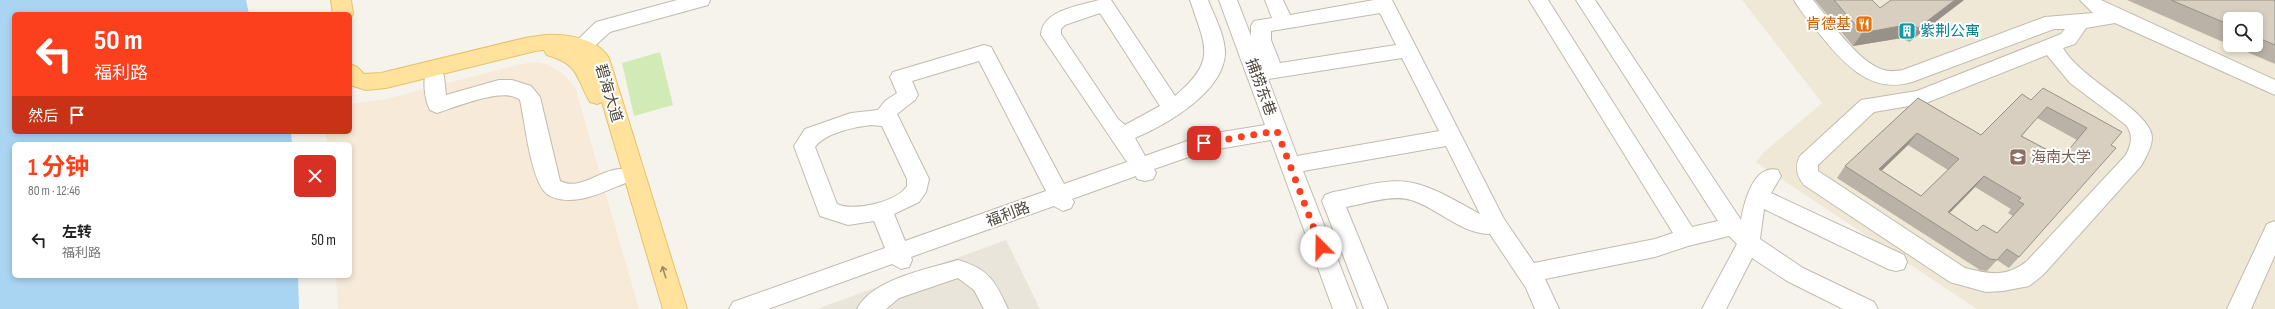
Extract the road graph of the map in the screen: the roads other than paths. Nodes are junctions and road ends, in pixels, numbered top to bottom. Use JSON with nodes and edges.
{"nodes":[{"id":1,"x":330,"y":0,"type":"edge"},
{"id":2,"x":341,"y":0,"type":"edge"},
{"id":3,"x":701,"y":0,"type":"edge"},
{"id":4,"x":1198,"y":0,"type":"edge"},
{"id":5,"x":1228,"y":0,"type":"edge"},
{"id":6,"x":1274,"y":0,"type":"edge"},
{"id":7,"x":1538,"y":0,"type":"edge"},
{"id":8,"x":1585,"y":0,"type":"edge"},
{"id":9,"x":1803,"y":0,"type":"edge"},
{"id":10,"x":2089,"y":0,"type":"edge"},
{"id":11,"x":1384,"y":3,"type":"edge"},
{"id":12,"x":331,"y":12,"type":"edge"},
{"id":13,"x":343,"y":12,"type":"edge"},
{"id":14,"x":2116,"y":16,"type":"junction"},
{"id":15,"x":1283,"y":22,"type":"junction"},
{"id":16,"x":2080,"y":22,"type":"junction"},
{"id":17,"x":2052,"y":45,"type":"junction"},
{"id":18,"x":1406,"y":50,"type":"junction"},
{"id":19,"x":576,"y":51,"type":"junction"},
{"id":20,"x":1265,"y":73,"type":"junction"},
{"id":21,"x":352,"y":74,"type":"edge"},
{"id":22,"x":434,"y":76,"type":"junction"},
{"id":23,"x":1881,"y":77,"type":"junction"},
{"id":24,"x":2275,"y":88,"type":"edge"},
{"id":25,"x":352,"y":90,"type":"edge"},
{"id":26,"x":1868,"y":105,"type":"junction"},
{"id":27,"x":1173,"y":108,"type":"junction"},
{"id":28,"x":884,"y":118,"type":"junction"},
{"id":29,"x":1122,"y":135,"type":"junction"},
{"id":30,"x":1279,"y":135,"type":"junction"},
{"id":31,"x":1451,"y":137,"type":"junction"},
{"id":32,"x":1290,"y":164,"type":"junction"},
{"id":33,"x":1143,"y":170,"type":"junction"},
{"id":34,"x":620,"y":176,"type":"junction"},
{"id":35,"x":1770,"y":176,"type":"dead end"},
{"id":36,"x":1757,"y":196,"type":"junction"},
{"id":37,"x":1061,"y":199,"type":"junction"},
{"id":38,"x":1334,"y":205,"type":"junction"},
{"id":39,"x":882,"y":210,"type":"junction"},
{"id":40,"x":1306,"y":211,"type":"junction"},
{"id":41,"x":1496,"y":225,"type":"junction"},
{"id":42,"x":1733,"y":226,"type":"junction"},
{"id":43,"x":1688,"y":237,"type":"junction"},
{"id":44,"x":1748,"y":244,"type":"junction"},
{"id":45,"x":2273,"y":248,"type":"edge"},
{"id":46,"x":900,"y":256,"type":"junction"},
{"id":47,"x":1896,"y":262,"type":"dead end"},
{"id":48,"x":1529,"y":273,"type":"junction"},
{"id":49,"x":660,"y":309,"type":"edge"},
{"id":50,"x":675,"y":309,"type":"edge"},
{"id":51,"x":741,"y":309,"type":"edge"},
{"id":52,"x":763,"y":309,"type":"edge"},
{"id":53,"x":869,"y":309,"type":"edge"},
{"id":54,"x":996,"y":309,"type":"edge"},
{"id":55,"x":1345,"y":309,"type":"edge"},
{"id":56,"x":1376,"y":309,"type":"edge"},
{"id":57,"x":1547,"y":309,"type":"edge"},
{"id":58,"x":1714,"y":309,"type":"edge"},
{"id":59,"x":1866,"y":309,"type":"edge"},
{"id":60,"x":2239,"y":309,"type":"edge"},
{"id":61,"x":2250,"y":309,"type":"edge"}],
"edges":[{"from":1,"to":12,"type":"main road"},
{"from":2,"to":13,"type":"main road"},
{"from":3,"to":19,"type":"street"},
{"from":4,"to":27,"type":"street"},
{"from":5,"to":20,"type":"street","name":"捕捞东巷"},
{"from":6,"to":15,"type":"street"},
{"from":7,"to":43,"type":"street"},
{"from":8,"to":42,"type":"street"},
{"from":9,"to":23,"type":"street"},
{"from":10,"to":14,"type":"street"},
{"from":11,"to":15,"type":"street"},
{"from":11,"to":18,"type":"street"},
{"from":14,"to":16,"type":"street"},
{"from":14,"to":24,"type":"street"},
{"from":15,"to":20,"type":"street"},
{"from":16,"to":17,"type":"street"},
{"from":16,"to":23,"type":"street"},
{"from":17,"to":26,"type":"street"},
{"from":17,"to":26,"type":"street"},
{"from":18,"to":20,"type":"street"},
{"from":18,"to":31,"type":"street"},
{"from":19,"to":21,"type":"main road","name":"碧海大道"},
{"from":19,"to":22,"type":"main road","name":"碧海大道"},
{"from":19,"to":34,"type":"main road","name":"碧海大道"},
{"from":50,"to":19,"type":"main road","name":"碧海大道","one_way":true},
{"from":20,"to":30,"type":"street","name":"捕捞东巷"},
{"from":22,"to":25,"type":"main road","name":"碧海大道"},
{"from":22,"to":34,"type":"street"},
{"from":23,"to":26,"type":"street"},
{"from":27,"to":29,"type":"street"},
{"from":27,"to":29,"type":"street"},
{"from":28,"to":37,"type":"street"},
{"from":28,"to":39,"type":"street"},
{"from":28,"to":39,"type":"street"},
{"from":29,"to":33,"type":"street"},
{"from":30,"to":32,"type":"street","name":"捕捞东巷"},
{"from":30,"to":33,"type":"street","name":"福利路"},
{"from":31,"to":32,"type":"street"},
{"from":31,"to":41,"type":"street"},
{"from":32,"to":40,"type":"street","name":"捕捞东巷"},
{"from":33,"to":37,"type":"street","name":"福利路"},
{"from":34,"to":49,"type":"main road","name":"碧海大道"},
{"from":35,"to":36,"type":"street"},
{"from":36,"to":44,"type":"street"},
{"from":36,"to":47,"type":"street"},
{"from":37,"to":46,"type":"street","name":"福利路"},
{"from":38,"to":40,"type":"street"},
{"from":38,"to":41,"type":"street"},
{"from":38,"to":56,"type":"street"},
{"from":39,"to":46,"type":"street"},
{"from":40,"to":55,"type":"street","name":"捕捞东巷"},
{"from":41,"to":48,"type":"street"},
{"from":42,"to":43,"type":"street"},
{"from":42,"to":44,"type":"street"},
{"from":43,"to":48,"type":"street"},
{"from":44,"to":58,"type":"street"},
{"from":44,"to":59,"type":"street"},
{"from":45,"to":60,"type":"street"},
{"from":45,"to":61,"type":"street"},
{"from":46,"to":51,"type":"street","name":"福利路"},
{"from":46,"to":52,"type":"street","name":"福利路"},
{"from":48,"to":57,"type":"street"},
{"from":53,"to":54,"type":"street"}]}
